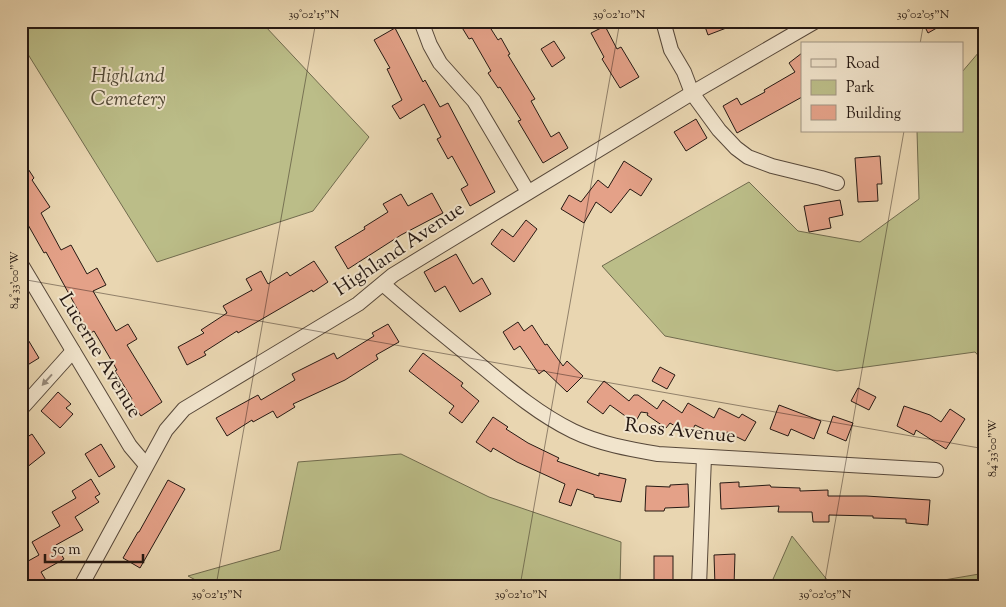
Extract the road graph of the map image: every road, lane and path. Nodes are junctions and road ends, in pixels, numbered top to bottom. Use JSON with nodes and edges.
{"nodes":[{"id":1,"x":420,"y":21,"type":"edge"},
{"id":2,"x":663,"y":21,"type":"edge"},
{"id":3,"x":816,"y":21,"type":"edge"},
{"id":4,"x":692,"y":93,"type":"junction"},
{"id":5,"x":837,"y":183,"type":"dead end"},
{"id":6,"x":528,"y":192,"type":"junction"},
{"id":7,"x":21,"y":264,"type":"edge"},
{"id":8,"x":383,"y":284,"type":"junction"},
{"id":9,"x":73,"y":351,"type":"junction"},
{"id":10,"x":21,"y":409,"type":"edge"},
{"id":11,"x":704,"y":457,"type":"junction"},
{"id":12,"x":146,"y":465,"type":"junction"},
{"id":13,"x":936,"y":470,"type":"dead end"},
{"id":14,"x":81,"y":586,"type":"edge"},
{"id":15,"x":699,"y":586,"type":"edge"}],
"edges":[{"from":1,"to":6,"type":"street"},
{"from":2,"to":4,"type":"street"},
{"from":3,"to":4,"type":"street","name":"Highland Avenue"},
{"from":4,"to":5,"type":"street"},
{"from":4,"to":6,"type":"street","name":"Highland Avenue"},
{"from":6,"to":8,"type":"street","name":"Highland Avenue"},
{"from":7,"to":9,"type":"street","name":"Lucerne Avenue"},
{"from":8,"to":11,"type":"street","name":"Ross Avenue"},
{"from":8,"to":12,"type":"street","name":"Highland Avenue"},
{"from":9,"to":10,"type":"street","one_way":true},
{"from":9,"to":12,"type":"street","name":"Lucerne Avenue"},
{"from":11,"to":13,"type":"street","name":"Ross Avenue"},
{"from":11,"to":15,"type":"street"},
{"from":12,"to":14,"type":"street","name":"Highland Avenue"}]}
